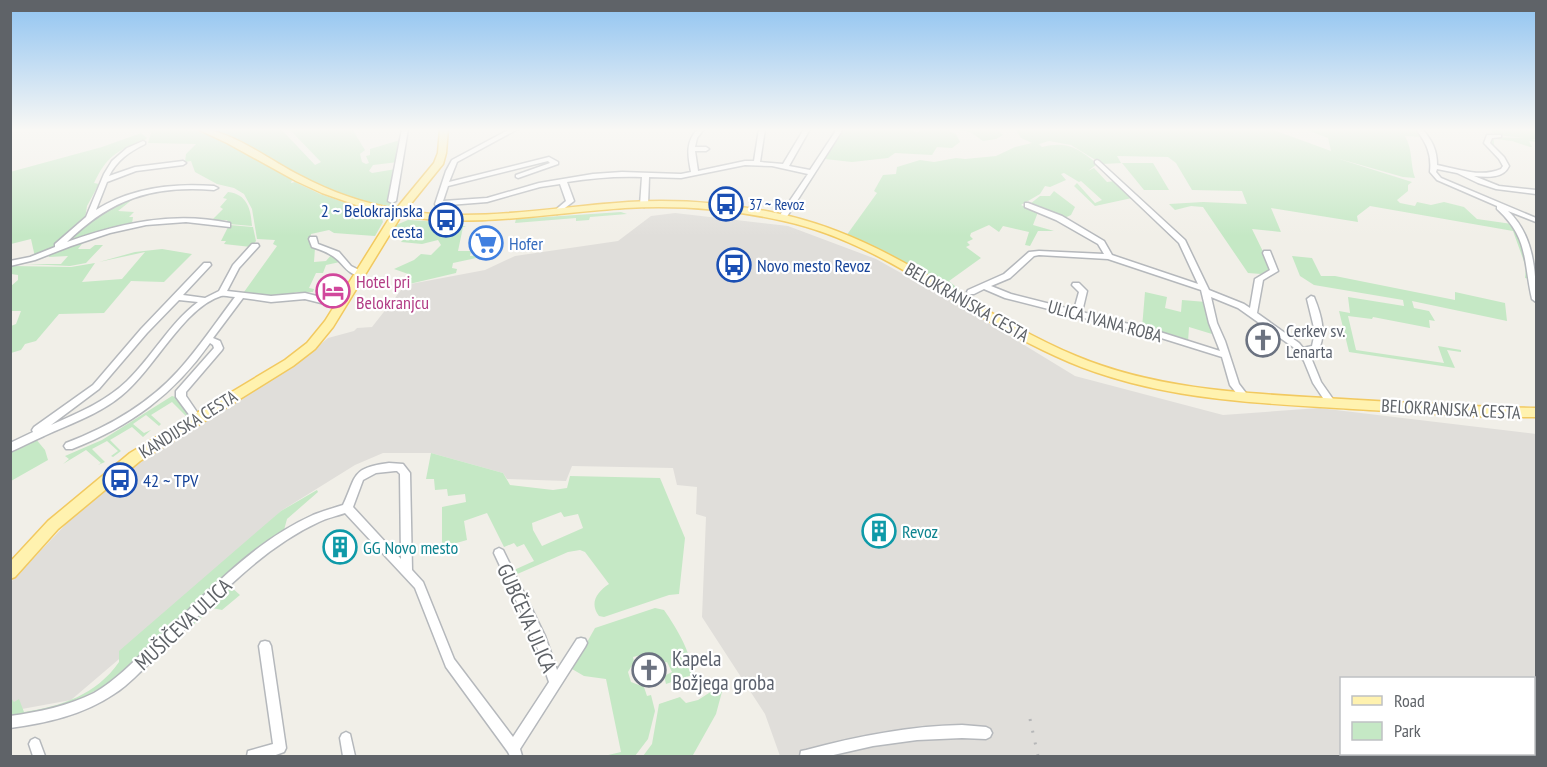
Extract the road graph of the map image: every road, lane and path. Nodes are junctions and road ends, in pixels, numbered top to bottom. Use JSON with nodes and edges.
{"nodes":[{"id":1,"x":112,"y":165,"type":"edge"},
{"id":2,"x":169,"y":165,"type":"edge"},
{"id":3,"x":275,"y":165,"type":"edge"},
{"id":4,"x":399,"y":165,"type":"edge"},
{"id":5,"x":437,"y":165,"type":"edge"},
{"id":6,"x":453,"y":165,"type":"edge"},
{"id":7,"x":527,"y":165,"type":"edge"},
{"id":8,"x":553,"y":165,"type":"edge"},
{"id":9,"x":694,"y":165,"type":"edge"},
{"id":10,"x":731,"y":165,"type":"edge"},
{"id":11,"x":773,"y":165,"type":"edge"},
{"id":12,"x":815,"y":165,"type":"edge"},
{"id":13,"x":1099,"y":165,"type":"edge"},
{"id":14,"x":1505,"y":165,"type":"edge"},
{"id":15,"x":1434,"y":166,"type":"joint"},
{"id":16,"x":785,"y":167,"type":"joint"},
{"id":17,"x":810,"y":172,"type":"junction"},
{"id":18,"x":695,"y":173,"type":"junction"},
{"id":19,"x":1465,"y":174,"type":"junction"},
{"id":20,"x":646,"y":175,"type":"junction"},
{"id":21,"x":518,"y":176,"type":"dead end"},
{"id":22,"x":104,"y":181,"type":"junction"},
{"id":23,"x":563,"y":181,"type":"junction"},
{"id":24,"x":445,"y":186,"type":"junction"},
{"id":25,"x":214,"y":188,"type":"dead end"},
{"id":26,"x":1536,"y":192,"type":"edge"},
{"id":27,"x":392,"y":201,"type":"dead end"},
{"id":28,"x":1493,"y":202,"type":"junction"},
{"id":29,"x":644,"y":205,"type":"junction"},
{"id":30,"x":1028,"y":206,"type":"dead end"},
{"id":31,"x":557,"y":212,"type":"junction"},
{"id":32,"x":399,"y":213,"type":"junction"},
{"id":33,"x":88,"y":218,"type":"junction"},
{"id":34,"x":782,"y":218,"type":"junction"},
{"id":35,"x":1536,"y":220,"type":"edge"},
{"id":36,"x":227,"y":225,"type":"dead end"},
{"id":37,"x":313,"y":239,"type":"dead end"},
{"id":38,"x":255,"y":246,"type":"dead end"},
{"id":39,"x":54,"y":249,"type":"junction"},
{"id":40,"x":1267,"y":252,"type":"dead end"},
{"id":41,"x":1109,"y":257,"type":"junction"},
{"id":42,"x":10,"y":264,"type":"edge"},
{"id":43,"x":207,"y":265,"type":"dead end"},
{"id":44,"x":360,"y":274,"type":"junction"},
{"id":45,"x":1076,"y":285,"type":"dead end"},
{"id":46,"x":986,"y":287,"type":"junction"},
{"id":47,"x":1205,"y":290,"type":"junction"},
{"id":48,"x":971,"y":292,"type":"dead end"},
{"id":49,"x":222,"y":293,"type":"junction"},
{"id":50,"x":241,"y":295,"type":"junction"},
{"id":51,"x":178,"y":297,"type":"junction"},
{"id":52,"x":1536,"y":298,"type":"edge"},
{"id":53,"x":1311,"y":299,"type":"dead end"},
{"id":54,"x":204,"y":300,"type":"junction"},
{"id":55,"x":341,"y":305,"type":"junction"},
{"id":56,"x":1253,"y":313,"type":"junction"},
{"id":57,"x":1077,"y":314,"type":"junction"},
{"id":58,"x":208,"y":339,"type":"junction"},
{"id":59,"x":1302,"y":351,"type":"junction"},
{"id":60,"x":1224,"y":355,"type":"junction"},
{"id":61,"x":1244,"y":397,"type":"junction"},
{"id":62,"x":1330,"y":402,"type":"junction"},
{"id":63,"x":1536,"y":413,"type":"edge"},
{"id":64,"x":196,"y":418,"type":"junction"},
{"id":65,"x":13,"y":446,"type":"edge"},
{"id":66,"x":69,"y":446,"type":"dead end"},
{"id":67,"x":347,"y":508,"type":"junction"},
{"id":68,"x":498,"y":553,"type":"dead end"},
{"id":69,"x":407,"y":572,"type":"junction"},
{"id":70,"x":10,"y":573,"type":"edge"},
{"id":71,"x":581,"y":643,"type":"dead end"},
{"id":72,"x":265,"y":646,"type":"dead end"},
{"id":73,"x":555,"y":683,"type":"junction"},
{"id":74,"x":10,"y":722,"type":"edge"},
{"id":75,"x":986,"y":733,"type":"dead end"},
{"id":76,"x":346,"y":738,"type":"dead end"},
{"id":77,"x":514,"y":752,"type":"edge"},
{"id":78,"x":253,"y":756,"type":"edge"},
{"id":79,"x":349,"y":756,"type":"edge"},
{"id":80,"x":806,"y":756,"type":"edge"}],
"edges":[{"from":1,"to":22,"type":"street"},
{"from":2,"to":22,"type":"street"},
{"from":3,"to":32,"type":"main road","name":"BELOKRANJSKA CESTA"},
{"from":4,"to":27,"type":"street"},
{"from":5,"to":32,"type":"main road","name":"KANDIJSKA CESTA"},
{"from":6,"to":24,"type":"street"},
{"from":7,"to":24,"type":"street"},
{"from":8,"to":21,"type":"street"},
{"from":9,"to":18,"type":"street"},
{"from":10,"to":18,"type":"street"},
{"from":11,"to":16,"type":"street"},
{"from":12,"to":17,"type":"street"},
{"from":13,"to":47,"type":"street"},
{"from":14,"to":19,"type":"street"},
{"from":15,"to":19,"type":"street"},
{"from":15,"to":28,"type":"street"},
{"from":16,"to":17,"type":"street"},
{"from":17,"to":34,"type":"street"},
{"from":18,"to":20,"type":"street"},
{"from":19,"to":26,"type":"street"},
{"from":20,"to":23,"type":"street"},
{"from":20,"to":29,"type":"street"},
{"from":22,"to":33,"type":"street"},
{"from":23,"to":24,"type":"street"},
{"from":23,"to":31,"type":"street"},
{"from":25,"to":33,"type":"street"},
{"from":28,"to":35,"type":"street"},
{"from":28,"to":52,"type":"street"},
{"from":29,"to":31,"type":"main road","name":"BELOKRANJSKA CESTA"},
{"from":29,"to":34,"type":"main road","name":"BELOKRANJSKA CESTA"},
{"from":30,"to":41,"type":"street"},
{"from":31,"to":32,"type":"main road","name":"BELOKRANJSKA CESTA"},
{"from":32,"to":44,"type":"main road","name":"KANDIJSKA CESTA"},
{"from":33,"to":39,"type":"street"},
{"from":34,"to":61,"type":"main road","name":"BELOKRANJSKA CESTA"},
{"from":36,"to":39,"type":"street"},
{"from":37,"to":44,"type":"street"},
{"from":38,"to":49,"type":"street"},
{"from":39,"to":42,"type":"street"},
{"from":40,"to":56,"type":"street"},
{"from":41,"to":46,"type":"street"},
{"from":41,"to":47,"type":"street"},
{"from":43,"to":51,"type":"street"},
{"from":44,"to":55,"type":"main road","name":"KANDIJSKA CESTA"},
{"from":45,"to":57,"type":"street"},
{"from":46,"to":48,"type":"street"},
{"from":46,"to":57,"type":"street","name":"ULICA IVANA ROBA"},
{"from":47,"to":56,"type":"street"},
{"from":47,"to":60,"type":"street"},
{"from":49,"to":50,"type":"street"},
{"from":49,"to":54,"type":"street"},
{"from":50,"to":55,"type":"street"},
{"from":50,"to":58,"type":"street"},
{"from":51,"to":54,"type":"street"},
{"from":51,"to":65,"type":"street"},
{"from":53,"to":59,"type":"street"},
{"from":54,"to":65,"type":"street"},
{"from":55,"to":64,"type":"main road","name":"KANDIJSKA CESTA"},
{"from":56,"to":59,"type":"street"},
{"from":57,"to":60,"type":"street","name":"ULICA IVANA ROBA"},
{"from":58,"to":64,"type":"street"},
{"from":58,"to":66,"type":"street"},
{"from":59,"to":62,"type":"street"},
{"from":60,"to":61,"type":"street"},
{"from":61,"to":62,"type":"main road","name":"BELOKRANJSKA CESTA"},
{"from":62,"to":63,"type":"main road","name":"BELOKRANJSKA CESTA"},
{"from":64,"to":70,"type":"main road","name":"KANDIJSKA CESTA"},
{"from":67,"to":69,"type":"street","name":"GUBČEVA ULICA"},
{"from":67,"to":69,"type":"street"},
{"from":67,"to":74,"type":"street","name":"MUŠIČEVA ULICA"},
{"from":68,"to":73,"type":"street","name":"GUBČEVA ULICA"},
{"from":69,"to":77,"type":"street","name":"GUBČEVA ULICA"},
{"from":71,"to":73,"type":"street","name":"GUBČEVA ULICA"},
{"from":72,"to":78,"type":"street"},
{"from":73,"to":77,"type":"street","name":"GUBČEVA ULICA"},
{"from":75,"to":80,"type":"street"},
{"from":76,"to":79,"type":"street"}]}
